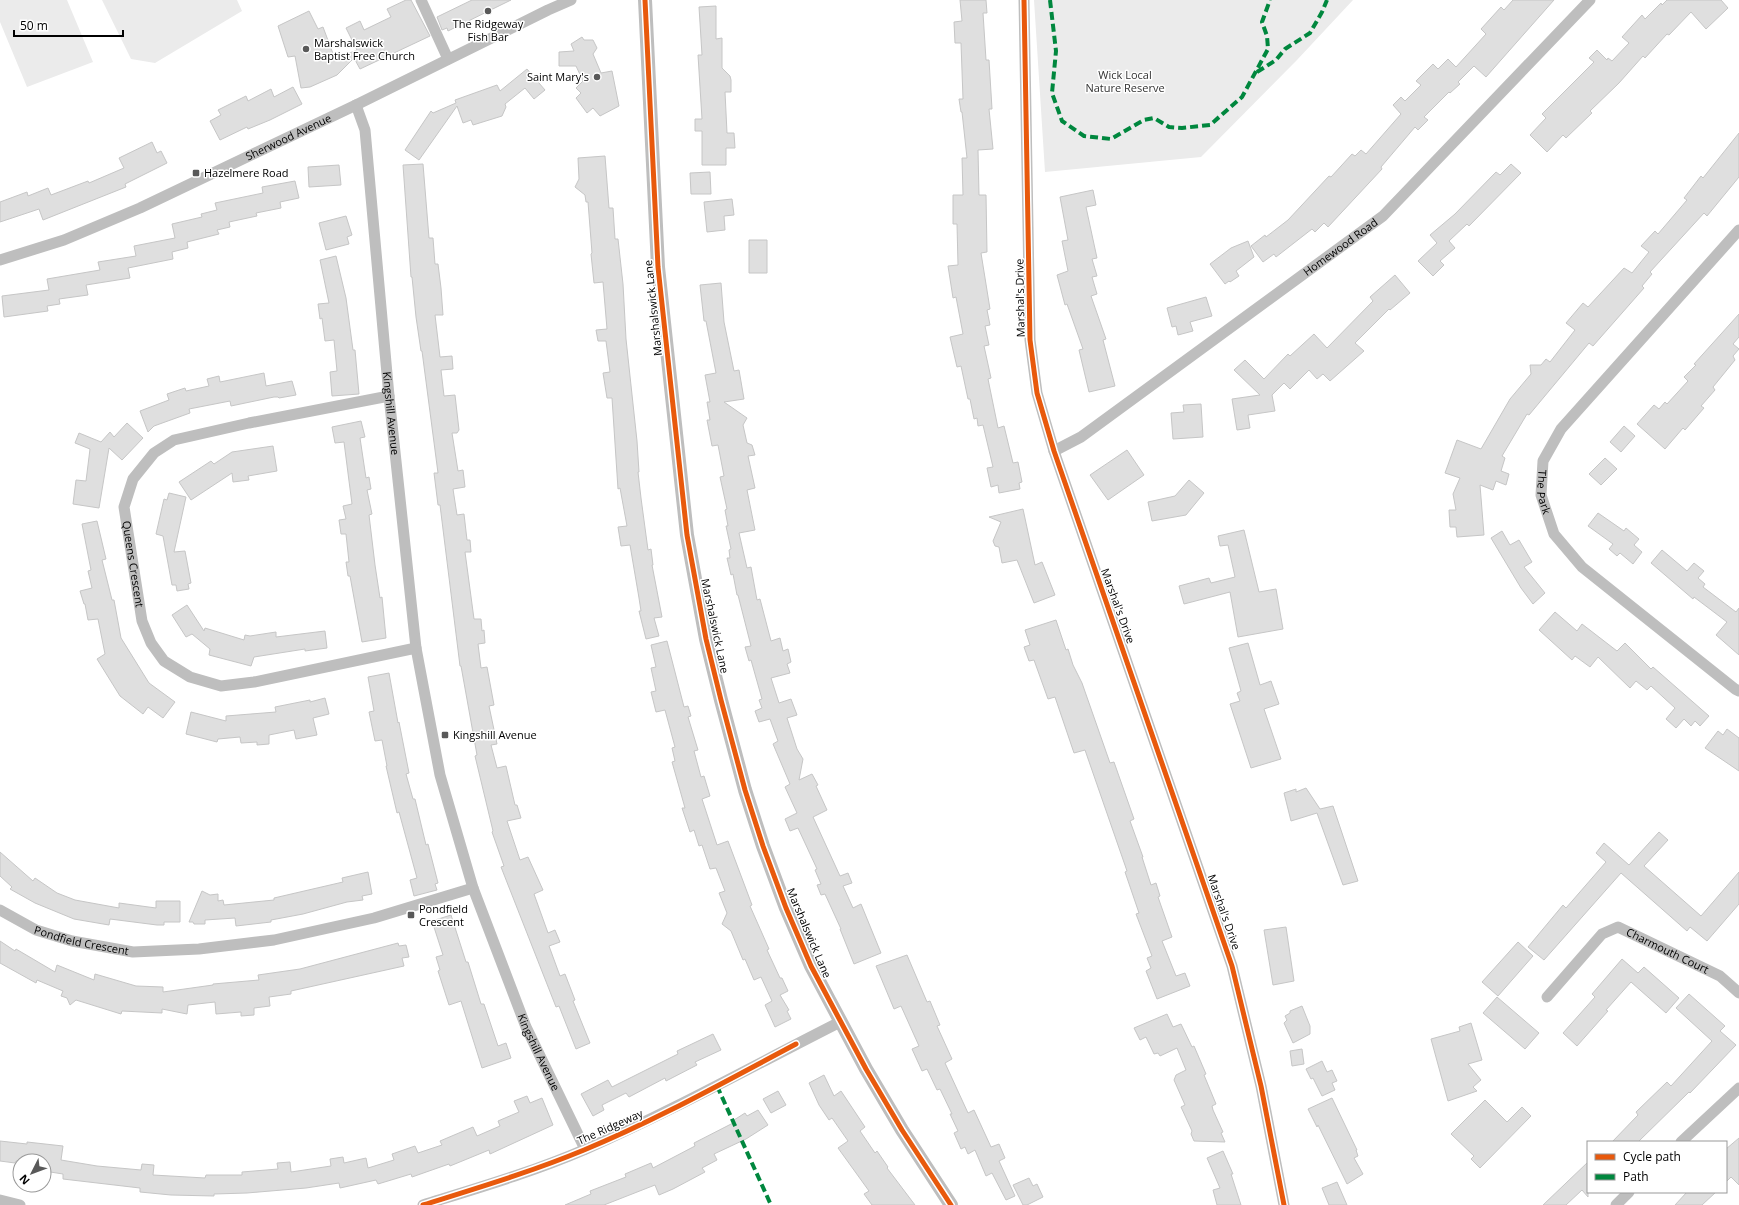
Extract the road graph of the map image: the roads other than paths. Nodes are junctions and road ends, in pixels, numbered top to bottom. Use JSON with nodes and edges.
{"nodes":[{"id":1,"x":421,"y":0,"type":"edge"},
{"id":2,"x":571,"y":0,"type":"edge"},
{"id":3,"x":645,"y":0,"type":"edge"},
{"id":4,"x":1024,"y":0,"type":"edge"},
{"id":5,"x":1590,"y":0,"type":"edge"},
{"id":6,"x":448,"y":59,"type":"junction"},
{"id":7,"x":356,"y":105,"type":"junction"},
{"id":8,"x":1739,"y":230,"type":"edge"},
{"id":9,"x":0,"y":260,"type":"edge"},
{"id":10,"x":389,"y":396,"type":"junction"},
{"id":11,"x":1054,"y":451,"type":"junction"},
{"id":12,"x":416,"y":648,"type":"junction"},
{"id":13,"x":1739,"y":691,"type":"edge"},
{"id":14,"x":472,"y":888,"type":"junction"},
{"id":15,"x":0,"y":910,"type":"edge"},
{"id":16,"x":1739,"y":993,"type":"edge"},
{"id":17,"x":1547,"y":997,"type":"dead end"},
{"id":18,"x":840,"y":1022,"type":"junction"},
{"id":19,"x":1739,"y":1088,"type":"edge"},
{"id":20,"x":1682,"y":1141,"type":"edge"},
{"id":21,"x":585,"y":1149,"type":"junction"},
{"id":22,"x":1628,"y":1193,"type":"edge"},
{"id":23,"x":0,"y":1200,"type":"edge"},
{"id":24,"x":20,"y":1205,"type":"edge"},
{"id":25,"x":423,"y":1205,"type":"edge"},
{"id":26,"x":951,"y":1205,"type":"edge"},
{"id":27,"x":1284,"y":1205,"type":"edge"},
{"id":28,"x":1616,"y":1205,"type":"edge"}],
"edges":[{"from":1,"to":6,"type":"street"},
{"from":2,"to":6,"type":"street","name":"Sherwood Avenue"},
{"from":3,"to":18,"type":"street","name":"Marshalswick Lane"},
{"from":4,"to":11,"type":"street","name":"Marshal's Drive"},
{"from":5,"to":11,"type":"street","name":"Homewood Road"},
{"from":6,"to":7,"type":"street","name":"Sherwood Avenue"},
{"from":7,"to":9,"type":"street","name":"Sherwood Avenue"},
{"from":7,"to":10,"type":"street","name":"Kingshill Avenue"},
{"from":8,"to":13,"type":"street","name":"The Park"},
{"from":10,"to":12,"type":"street","name":"Kingshill Avenue"},
{"from":10,"to":12,"type":"street","name":"Queens Crescent"},
{"from":11,"to":27,"type":"street","name":"Marshal's Drive"},
{"from":12,"to":14,"type":"street","name":"Kingshill Avenue"},
{"from":14,"to":15,"type":"street","name":"Pondfield Crescent"},
{"from":14,"to":21,"type":"street","name":"Kingshill Avenue"},
{"from":16,"to":17,"type":"street","name":"Charmouth Court"},
{"from":18,"to":21,"type":"street","name":"The Ridgeway"},
{"from":18,"to":26,"type":"street","name":"Marshalswick Lane"},
{"from":19,"to":20,"type":"street"},
{"from":21,"to":25,"type":"street","name":"The Ridgeway"},
{"from":22,"to":28,"type":"street"},
{"from":23,"to":24,"type":"street"}]}
